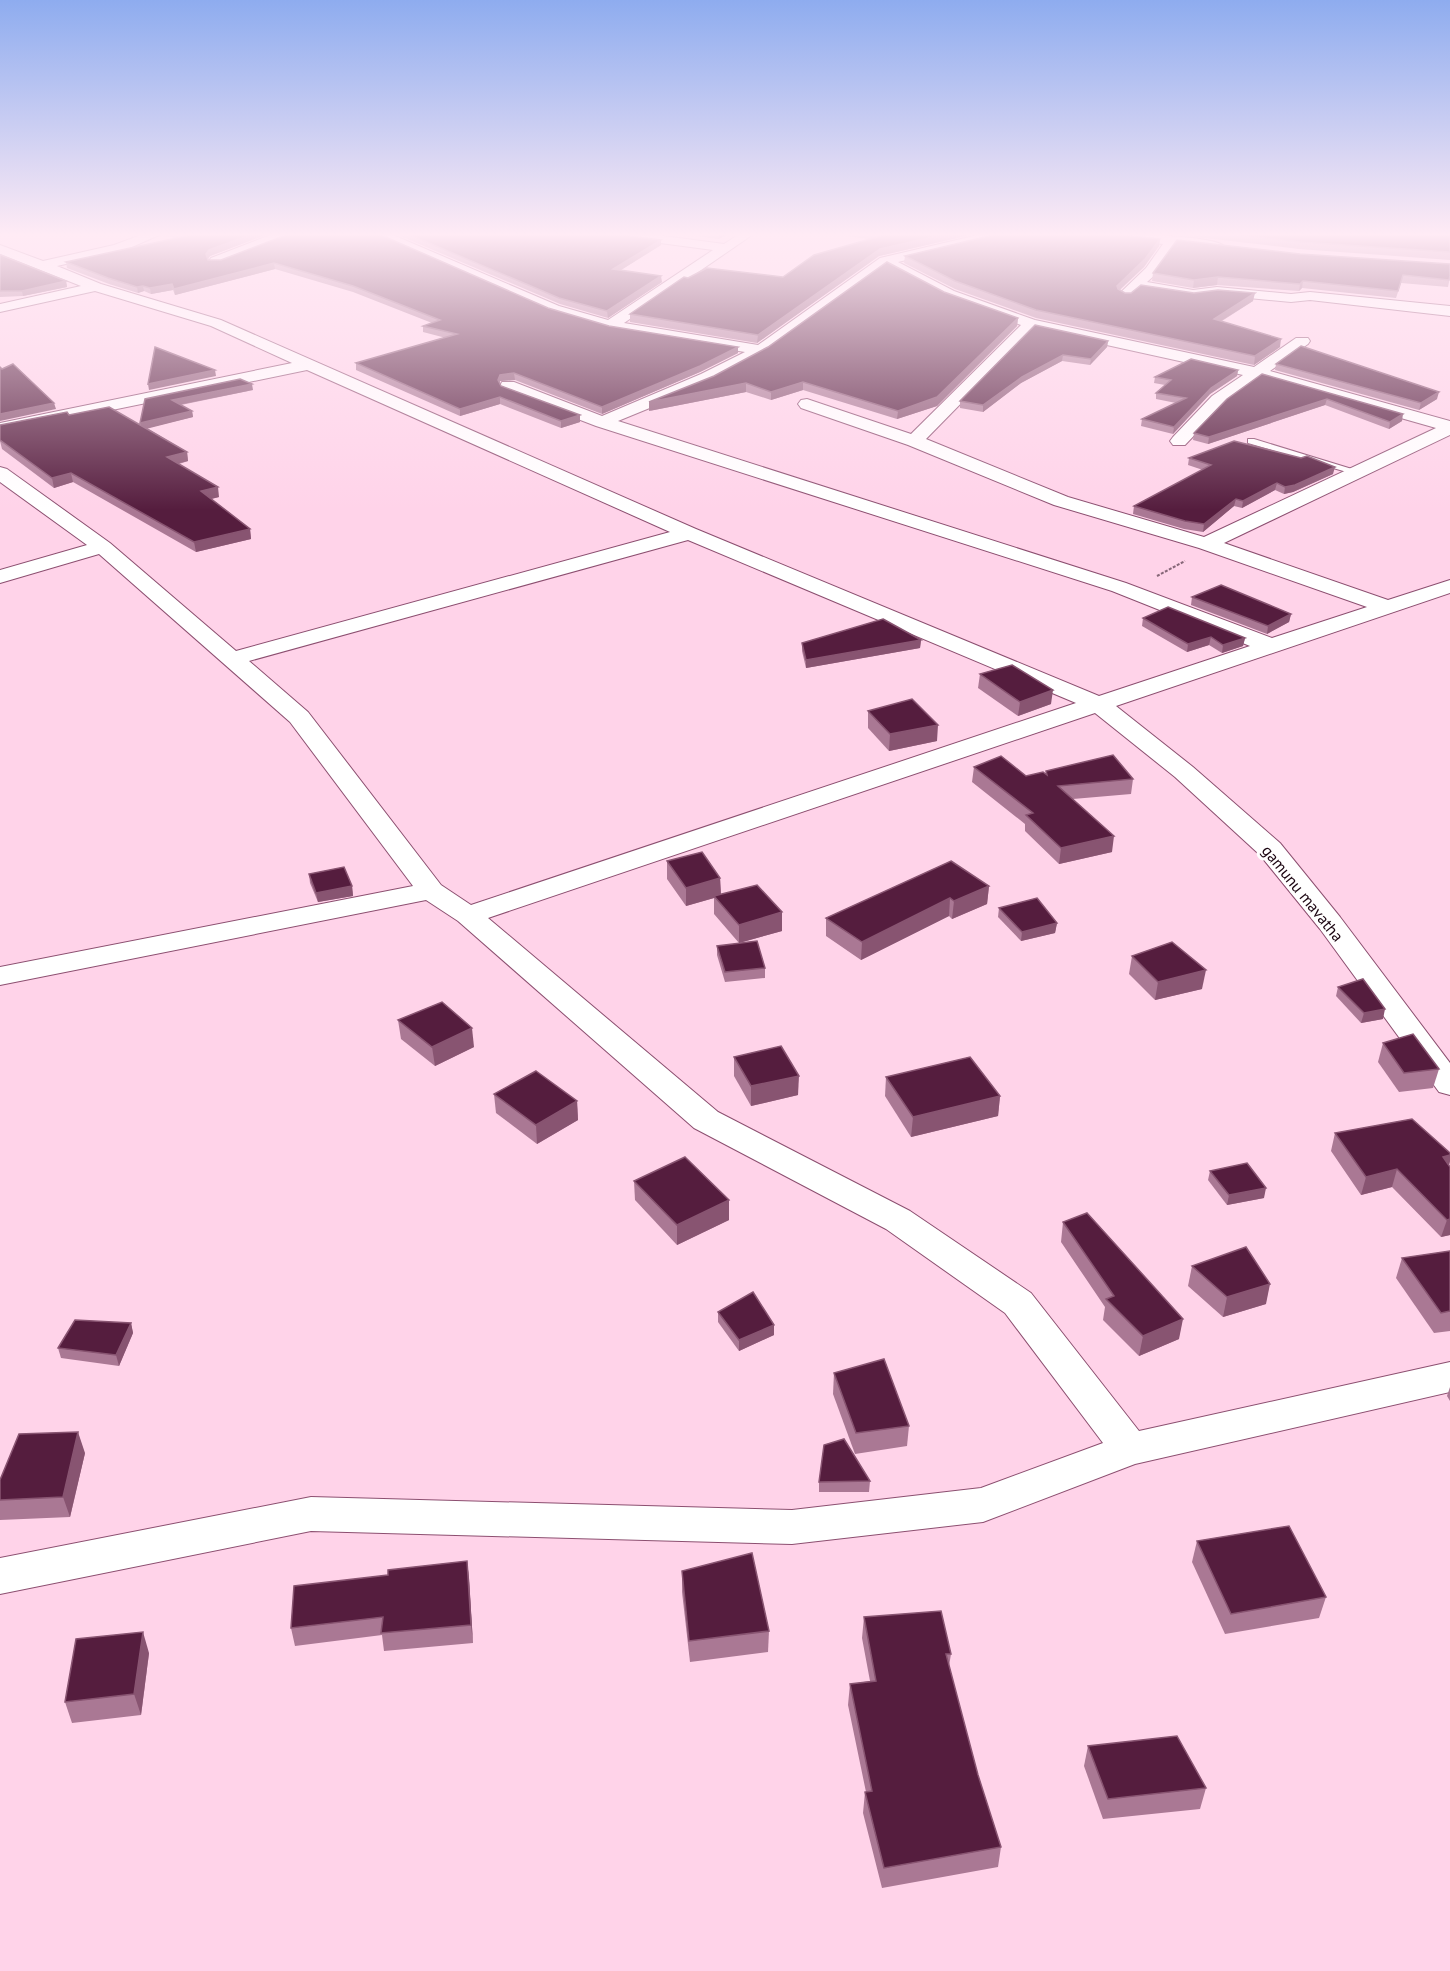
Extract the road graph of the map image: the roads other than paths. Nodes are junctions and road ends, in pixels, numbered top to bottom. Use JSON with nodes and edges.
{"nodes":[{"id":1,"x":225,"y":327,"type":"edge"},
{"id":2,"x":622,"y":327,"type":"edge"},
{"id":3,"x":793,"y":327,"type":"edge"},
{"id":4,"x":1028,"y":327,"type":"edge"},
{"id":5,"x":1045,"y":327,"type":"edge"},
{"id":6,"x":1302,"y":341,"type":"dead end"},
{"id":7,"x":761,"y":350,"type":"junction"},
{"id":8,"x":309,"y":365,"type":"junction"},
{"id":9,"x":1259,"y":373,"type":"junction"},
{"id":10,"x":508,"y":386,"type":"edge"},
{"id":11,"x":807,"y":405,"type":"dead end"},
{"id":12,"x":602,"y":422,"type":"junction"},
{"id":13,"x":1450,"y":427,"type":"edge"},
{"id":14,"x":0,"y":428,"type":"edge"},
{"id":15,"x":914,"y":441,"type":"junction"},
{"id":16,"x":1179,"y":441,"type":"dead end"},
{"id":17,"x":1251,"y":441,"type":"dead end"},
{"id":18,"x":0,"y":473,"type":"edge"},
{"id":19,"x":1360,"y":473,"type":"junction"},
{"id":20,"x":689,"y":533,"type":"junction"},
{"id":21,"x":1206,"y":544,"type":"junction"},
{"id":22,"x":103,"y":547,"type":"junction"},
{"id":23,"x":0,"y":577,"type":"edge"},
{"id":24,"x":1450,"y":586,"type":"edge"},
{"id":25,"x":1425,"y":594,"type":"junction"},
{"id":26,"x":1450,"y":605,"type":"edge"},
{"id":27,"x":1389,"y":607,"type":"junction"},
{"id":28,"x":1271,"y":646,"type":"junction"},
{"id":29,"x":232,"y":658,"type":"junction"},
{"id":30,"x":1100,"y":705,"type":"junction"},
{"id":31,"x":431,"y":891,"type":"junction"},
{"id":32,"x":468,"y":915,"type":"junction"},
{"id":33,"x":0,"y":976,"type":"edge"},
{"id":34,"x":1450,"y":1085,"type":"edge"},
{"id":35,"x":1450,"y":1377,"type":"edge"},
{"id":36,"x":1130,"y":1449,"type":"junction"},
{"id":37,"x":0,"y":1576,"type":"edge"}],
"edges":[{"from":1,"to":8,"type":"street","name":"gamunu mavatha"},
{"from":2,"to":7,"type":"street"},
{"from":3,"to":7,"type":"street"},
{"from":4,"to":15,"type":"street"},
{"from":5,"to":9,"type":"street"},
{"from":6,"to":9,"type":"street"},
{"from":7,"to":12,"type":"street"},
{"from":8,"to":14,"type":"street"},
{"from":8,"to":20,"type":"street","name":"gamunu mavatha"},
{"from":9,"to":13,"type":"street"},
{"from":9,"to":16,"type":"street"},
{"from":10,"to":12,"type":"street"},
{"from":11,"to":15,"type":"street"},
{"from":12,"to":28,"type":"street"},
{"from":13,"to":19,"type":"street"},
{"from":15,"to":21,"type":"street"},
{"from":17,"to":19,"type":"lane"},
{"from":18,"to":22,"type":"street"},
{"from":19,"to":21,"type":"street"},
{"from":20,"to":29,"type":"street"},
{"from":20,"to":30,"type":"street","name":"gamunu mavatha"},
{"from":21,"to":27,"type":"street"},
{"from":22,"to":23,"type":"street"},
{"from":22,"to":29,"type":"street"},
{"from":24,"to":25,"type":"street"},
{"from":25,"to":26,"type":"street"},
{"from":25,"to":27,"type":"street"},
{"from":27,"to":28,"type":"street"},
{"from":28,"to":30,"type":"street"},
{"from":29,"to":31,"type":"street"},
{"from":30,"to":32,"type":"street"},
{"from":30,"to":34,"type":"street","name":"gamunu mavatha"},
{"from":31,"to":32,"type":"street"},
{"from":31,"to":33,"type":"street"},
{"from":32,"to":36,"type":"street"},
{"from":35,"to":36,"type":"street"},
{"from":36,"to":37,"type":"street"}]}
